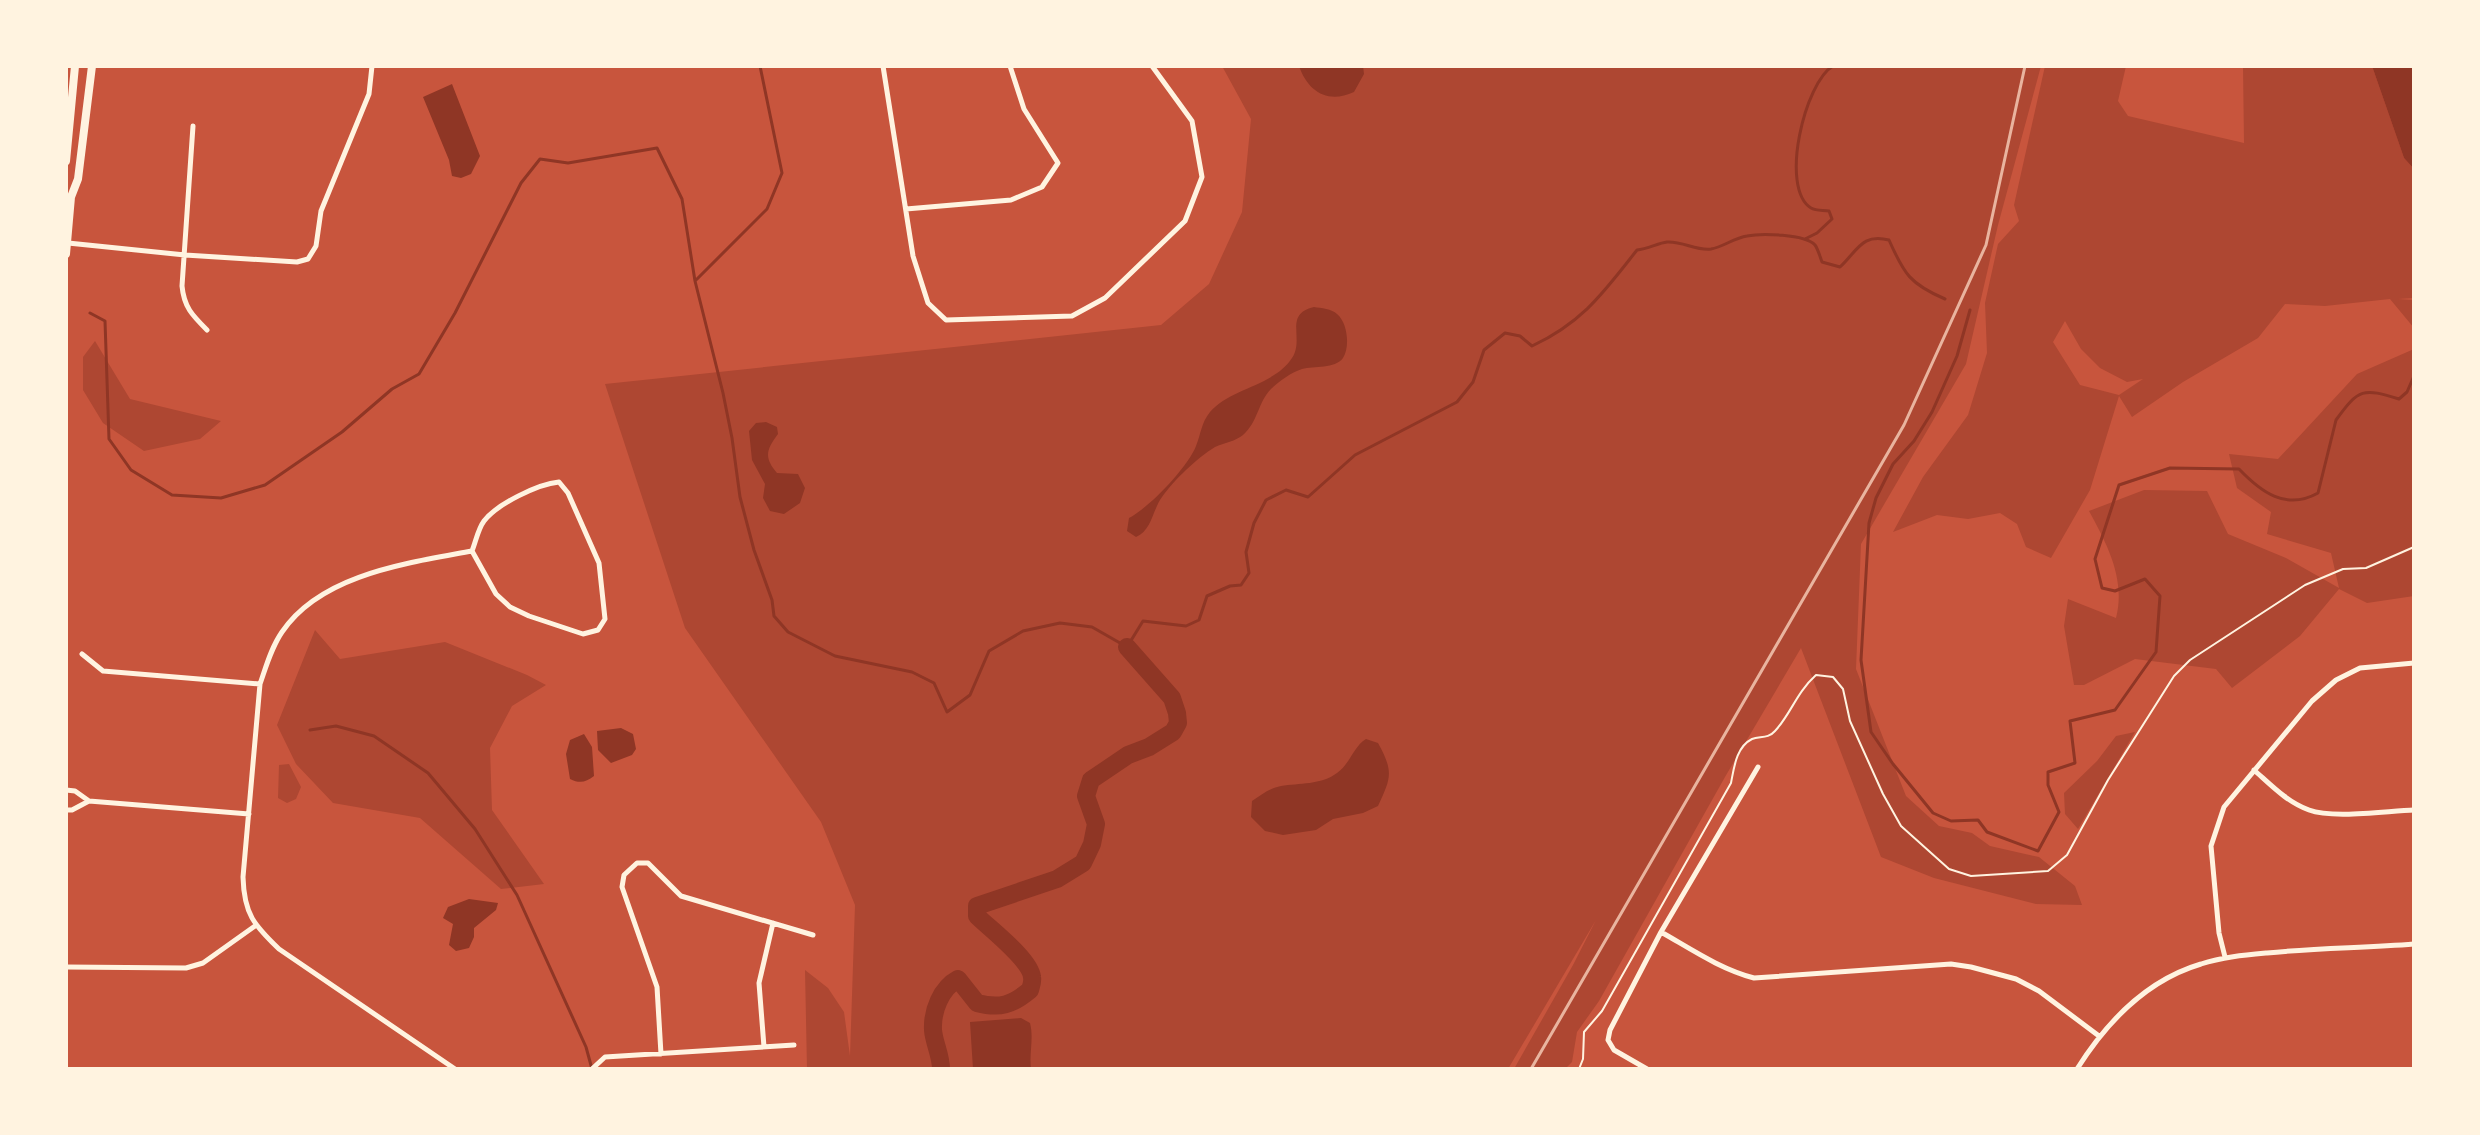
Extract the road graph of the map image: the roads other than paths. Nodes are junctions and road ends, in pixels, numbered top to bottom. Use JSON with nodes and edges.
{"nodes":[{"id":1,"x":75,"y":66,"type":"edge"},
{"id":2,"x":92,"y":66,"type":"edge"},
{"id":3,"x":372,"y":66,"type":"edge"},
{"id":4,"x":883,"y":66,"type":"edge"},
{"id":5,"x":1010,"y":66,"type":"edge"},
{"id":6,"x":1152,"y":66,"type":"edge"},
{"id":7,"x":193,"y":126,"type":"dead end"},
{"id":8,"x":66,"y":161,"type":"edge"},
{"id":9,"x":66,"y":183,"type":"edge"},
{"id":10,"x":71,"y":197,"type":"junction"},
{"id":11,"x":906,"y":209,"type":"junction"},
{"id":12,"x":67,"y":243,"type":"edge"},
{"id":13,"x":66,"y":254,"type":"edge"},
{"id":14,"x":185,"y":255,"type":"junction"},
{"id":15,"x":207,"y":330,"type":"dead end"},
{"id":16,"x":472,"y":551,"type":"junction"},
{"id":17,"x":82,"y":654,"type":"dead end"},
{"id":18,"x":2414,"y":663,"type":"edge"},
{"id":19,"x":260,"y":684,"type":"junction"},
{"id":20,"x":1758,"y":767,"type":"dead end"},
{"id":21,"x":2254,"y":770,"type":"junction"},
{"id":22,"x":66,"y":790,"type":"edge"},
{"id":23,"x":89,"y":801,"type":"junction"},
{"id":24,"x":66,"y":810,"type":"edge"},
{"id":25,"x":2414,"y":810,"type":"edge"},
{"id":26,"x":249,"y":814,"type":"junction"},
{"id":27,"x":773,"y":923,"type":"junction"},
{"id":28,"x":255,"y":926,"type":"junction"},
{"id":29,"x":1661,"y":932,"type":"junction"},
{"id":30,"x":813,"y":935,"type":"dead end"},
{"id":31,"x":2414,"y":944,"type":"edge"},
{"id":32,"x":2225,"y":957,"type":"junction"},
{"id":33,"x":66,"y":967,"type":"edge"},
{"id":34,"x":2099,"y":1036,"type":"junction"},
{"id":35,"x":794,"y":1045,"type":"dead end"},
{"id":36,"x":764,"y":1047,"type":"junction"},
{"id":37,"x":661,"y":1054,"type":"junction"},
{"id":38,"x":455,"y":1069,"type":"edge"},
{"id":39,"x":592,"y":1069,"type":"edge"},
{"id":40,"x":1647,"y":1069,"type":"edge"},
{"id":41,"x":2077,"y":1069,"type":"edge"}],
"edges":[{"from":1,"to":8,"type":"main road"},
{"from":2,"to":10,"type":"main road"},
{"from":3,"to":14,"type":"street"},
{"from":4,"to":11,"type":"street"},
{"from":5,"to":11,"type":"street"},
{"from":6,"to":11,"type":"street"},
{"from":7,"to":14,"type":"street"},
{"from":9,"to":10,"type":"main road"},
{"from":10,"to":12,"type":"main road"},
{"from":12,"to":13,"type":"main road"},
{"from":12,"to":14,"type":"street"},
{"from":14,"to":15,"type":"street"},
{"from":16,"to":16,"type":"street"},
{"from":16,"to":19,"type":"street"},
{"from":17,"to":19,"type":"street"},
{"from":18,"to":21,"type":"street"},
{"from":19,"to":26,"type":"street"},
{"from":20,"to":29,"type":"street"},
{"from":21,"to":25,"type":"street"},
{"from":21,"to":32,"type":"street"},
{"from":22,"to":23,"type":"street"},
{"from":23,"to":24,"type":"street"},
{"from":23,"to":26,"type":"street"},
{"from":26,"to":28,"type":"street"},
{"from":27,"to":30,"type":"street"},
{"from":27,"to":36,"type":"street"},
{"from":27,"to":37,"type":"street"},
{"from":28,"to":33,"type":"street"},
{"from":28,"to":38,"type":"street"},
{"from":29,"to":34,"type":"street"},
{"from":29,"to":40,"type":"street"},
{"from":31,"to":32,"type":"street"},
{"from":32,"to":34,"type":"street"},
{"from":34,"to":41,"type":"street"},
{"from":35,"to":36,"type":"street"},
{"from":36,"to":37,"type":"street"},
{"from":37,"to":39,"type":"street"}]}
